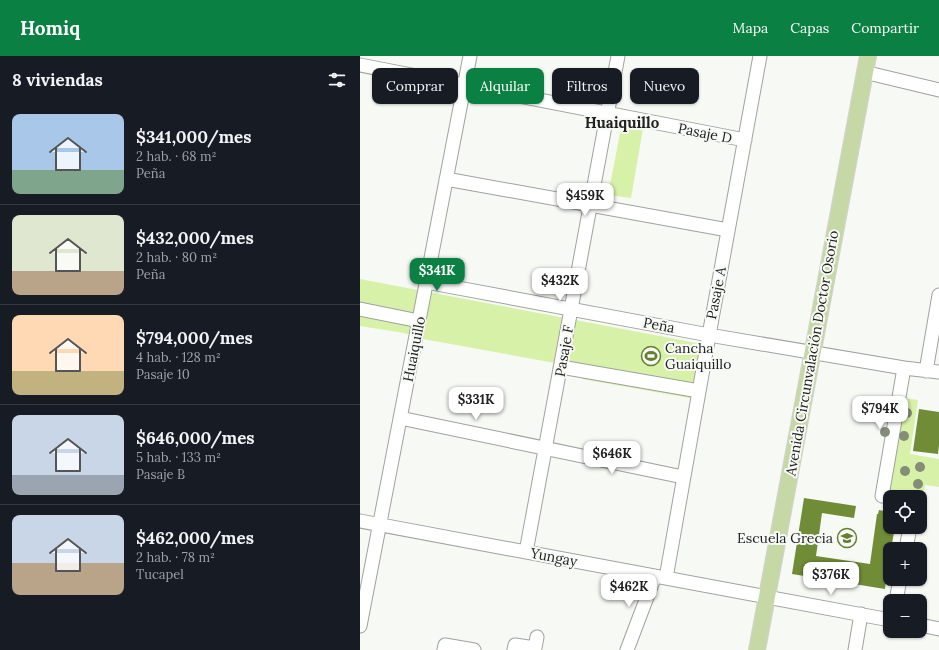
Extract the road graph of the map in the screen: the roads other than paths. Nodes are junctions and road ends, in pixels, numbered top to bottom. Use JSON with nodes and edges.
{"nodes":[{"id":1,"x":470,"y":56,"type":"edge"},
{"id":2,"x":618,"y":56,"type":"edge"},
{"id":3,"x":760,"y":56,"type":"edge"},
{"id":4,"x":868,"y":56,"type":"edge"},
{"id":5,"x":360,"y":65,"type":"edge"},
{"id":6,"x":864,"y":72,"type":"junction"},
{"id":7,"x":464,"y":86,"type":"junction"},
{"id":8,"x":939,"y":90,"type":"edge"},
{"id":9,"x":607,"y":113,"type":"junction"},
{"id":10,"x":745,"y":140,"type":"junction"},
{"id":11,"x":446,"y":179,"type":"junction"},
{"id":12,"x":591,"y":206,"type":"junction"},
{"id":13,"x":728,"y":230,"type":"junction"},
{"id":14,"x":426,"y":282,"type":"junction"},
{"id":15,"x":939,"y":295,"type":"edge"},
{"id":16,"x":360,"y":309,"type":"edge"},
{"id":17,"x":572,"y":309,"type":"junction"},
{"id":18,"x":419,"y":321,"type":"junction"},
{"id":19,"x":708,"y":335,"type":"junction"},
{"id":20,"x":812,"y":353,"type":"junction"},
{"id":21,"x":561,"y":367,"type":"junction"},
{"id":22,"x":904,"y":368,"type":"junction"},
{"id":23,"x":932,"y":371,"type":"edge"},
{"id":24,"x":699,"y":391,"type":"junction"},
{"id":25,"x":400,"y":418,"type":"junction"},
{"id":26,"x":546,"y":448,"type":"junction"},
{"id":27,"x":683,"y":477,"type":"junction"},
{"id":28,"x":882,"y":496,"type":"dead end"},
{"id":29,"x":360,"y":521,"type":"edge"},
{"id":30,"x":380,"y":524,"type":"junction"},
{"id":31,"x":526,"y":552,"type":"junction"},
{"id":32,"x":660,"y":577,"type":"junction"},
{"id":33,"x":767,"y":597,"type":"junction"},
{"id":34,"x":861,"y":614,"type":"junction"},
{"id":35,"x":883,"y":619,"type":"edge"},
{"id":36,"x":360,"y":626,"type":"edge"},
{"id":37,"x":927,"y":626,"type":"edge"},
{"id":38,"x":939,"y":629,"type":"edge"},
{"id":39,"x":537,"y":637,"type":"dead end"},
{"id":40,"x":445,"y":647,"type":"edge"},
{"id":41,"x":474,"y":650,"type":"edge"},
{"id":42,"x":514,"y":650,"type":"edge"},
{"id":43,"x":627,"y":650,"type":"edge"},
{"id":44,"x":757,"y":650,"type":"edge"},
{"id":45,"x":854,"y":650,"type":"edge"}],
"edges":[{"from":1,"to":7,"type":"street","name":"Huaiquillo"},
{"from":2,"to":9,"type":"street","name":"Pasaje F"},
{"from":3,"to":10,"type":"street","name":"Pasaje A"},
{"from":4,"to":6,"type":"main road","name":"Avenida Circunvalación Doctor Osorio"},
{"from":5,"to":7,"type":"street","name":"Pasaje D"},
{"from":6,"to":8,"type":"street"},
{"from":6,"to":20,"type":"main road","name":"Avenida Circunvalación Doctor Osorio"},
{"from":7,"to":9,"type":"street","name":"Pasaje D"},
{"from":7,"to":11,"type":"street","name":"Huaiquillo"},
{"from":9,"to":10,"type":"street","name":"Pasaje D"},
{"from":9,"to":12,"type":"street","name":"Pasaje F"},
{"from":10,"to":13,"type":"street","name":"Pasaje A"},
{"from":11,"to":12,"type":"street"},
{"from":11,"to":14,"type":"street","name":"Huaiquillo"},
{"from":12,"to":13,"type":"street"},
{"from":12,"to":17,"type":"street","name":"Pasaje F"},
{"from":13,"to":19,"type":"street","name":"Pasaje A"},
{"from":14,"to":17,"type":"street","name":"Peña"},
{"from":14,"to":18,"type":"street","name":"Huaiquillo"},
{"from":15,"to":23,"type":"street"},
{"from":16,"to":18,"type":"street"},
{"from":17,"to":19,"type":"street","name":"Peña"},
{"from":17,"to":21,"type":"street","name":"Pasaje F"},
{"from":18,"to":25,"type":"street","name":"Huaiquillo"},
{"from":19,"to":20,"type":"street","name":"Peña"},
{"from":19,"to":24,"type":"street","name":"Pasaje A"},
{"from":20,"to":22,"type":"street","name":"Peña"},
{"from":20,"to":33,"type":"main road","name":"Avenida Circunvalación Doctor Osorio"},
{"from":21,"to":24,"type":"street"},
{"from":21,"to":26,"type":"street","name":"Pasaje F"},
{"from":22,"to":23,"type":"street","name":"Peña"},
{"from":22,"to":28,"type":"street"},
{"from":24,"to":27,"type":"street","name":"Pasaje A"},
{"from":25,"to":26,"type":"street"},
{"from":25,"to":30,"type":"street","name":"Huaiquillo"},
{"from":26,"to":27,"type":"street"},
{"from":26,"to":31,"type":"street","name":"Pasaje F"},
{"from":27,"to":32,"type":"street","name":"Pasaje A"},
{"from":29,"to":30,"type":"street","name":"Yungay"},
{"from":30,"to":31,"type":"street","name":"Yungay"},
{"from":30,"to":36,"type":"street","name":"Huaiquillo"},
{"from":31,"to":32,"type":"street","name":"Yungay"},
{"from":32,"to":33,"type":"street","name":"Yungay"},
{"from":32,"to":43,"type":"street","name":"Pasaje A"},
{"from":33,"to":34,"type":"street","name":"Yungay"},
{"from":33,"to":44,"type":"main road","name":"Avenida Circunvalación Doctor Osorio"},
{"from":34,"to":35,"type":"street","name":"Yungay"},
{"from":34,"to":45,"type":"street"},
{"from":37,"to":38,"type":"street"},
{"from":39,"to":42,"type":"street"},
{"from":40,"to":41,"type":"street"}]}
